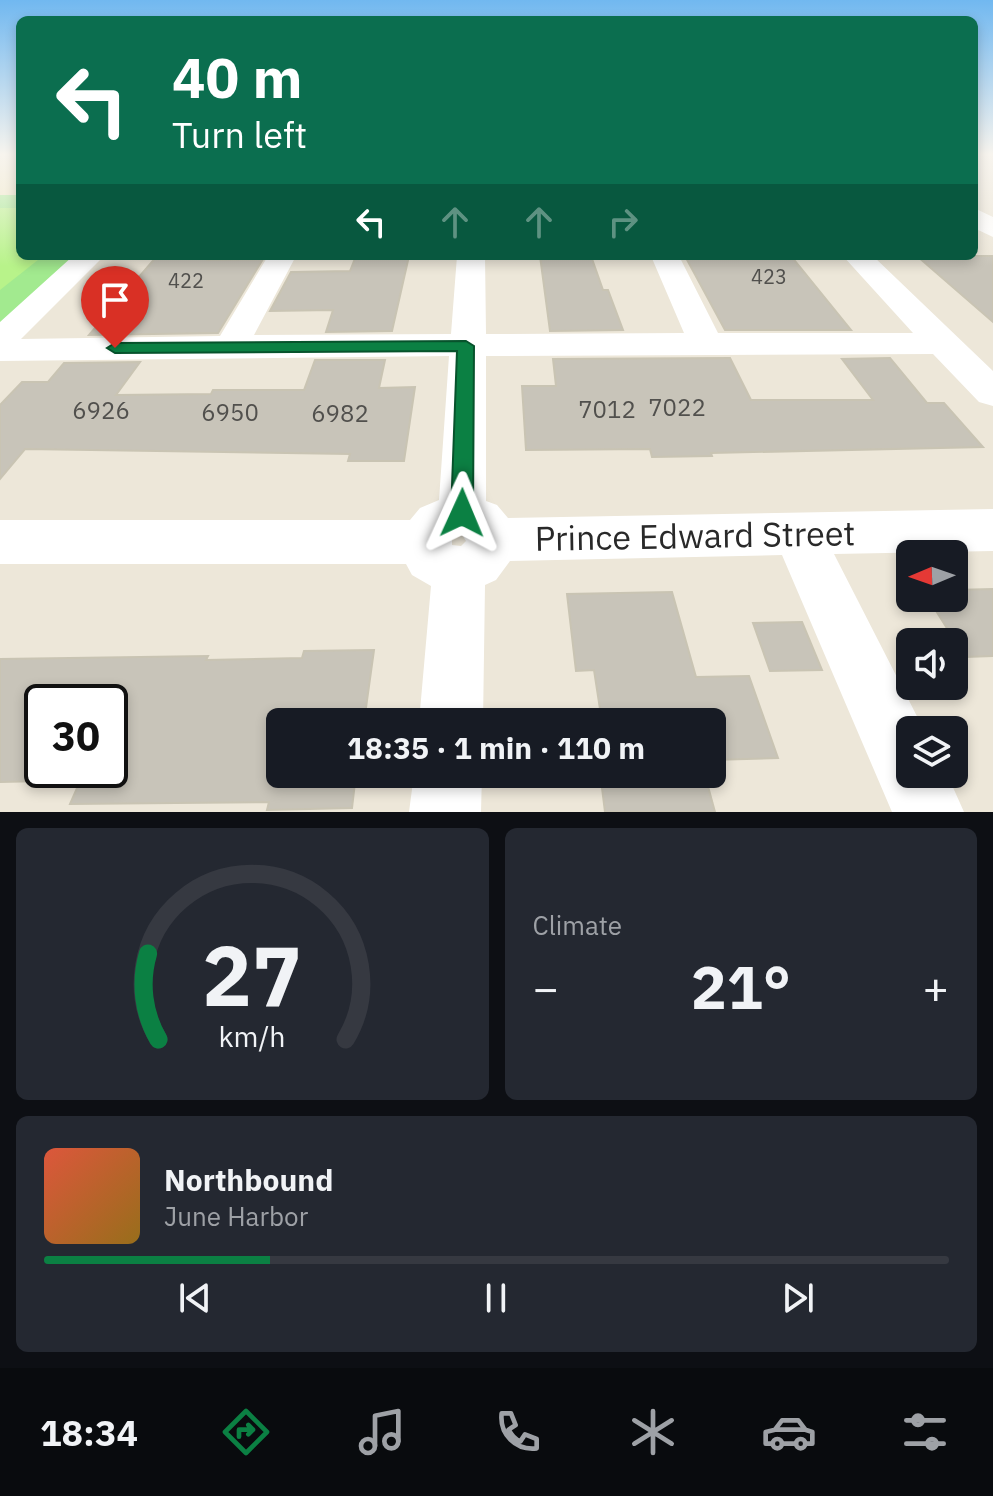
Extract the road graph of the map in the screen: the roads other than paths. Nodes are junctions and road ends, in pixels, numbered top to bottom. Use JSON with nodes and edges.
{"nodes":[{"id":1,"x":86,"y":260,"type":"edge"},
{"id":2,"x":280,"y":260,"type":"edge"},
{"id":3,"x":471,"y":260,"type":"edge"},
{"id":4,"x":667,"y":260,"type":"edge"},
{"id":5,"x":861,"y":260,"type":"edge"},
{"id":6,"x":0,"y":340,"type":"edge"},
{"id":7,"x":942,"y":343,"type":"junction"},
{"id":8,"x":706,"y":344,"type":"junction"},
{"id":9,"x":231,"y":346,"type":"junction"},
{"id":10,"x":466,"y":346,"type":"junction"},
{"id":11,"x":0,"y":350,"type":"edge"},
{"id":12,"x":993,"y":393,"type":"edge"},
{"id":13,"x":993,"y":530,"type":"edge"},
{"id":14,"x":798,"y":534,"type":"junction"},
{"id":15,"x":460,"y":541,"type":"junction"},
{"id":16,"x":0,"y":542,"type":"edge"},
{"id":17,"x":452,"y":708,"type":"edge"},
{"id":18,"x":447,"y":788,"type":"edge"},
{"id":19,"x":445,"y":812,"type":"edge"},
{"id":20,"x":928,"y":812,"type":"edge"}],
"edges":[{"from":1,"to":6,"type":"street"},
{"from":2,"to":9,"type":"street"},
{"from":3,"to":10,"type":"street"},
{"from":4,"to":8,"type":"street"},
{"from":5,"to":7,"type":"street"},
{"from":7,"to":8,"type":"street"},
{"from":7,"to":12,"type":"street"},
{"from":8,"to":10,"type":"street"},
{"from":9,"to":10,"type":"street"},
{"from":9,"to":11,"type":"street"},
{"from":10,"to":15,"type":"street"},
{"from":13,"to":14,"type":"street","name":"Prince Edward Street"},
{"from":14,"to":15,"type":"street","name":"Prince Edward Street"},
{"from":14,"to":20,"type":"street"},
{"from":15,"to":16,"type":"street","name":"Prince Edward Street"},
{"from":15,"to":17,"type":"street"},
{"from":18,"to":19,"type":"street"}]}
